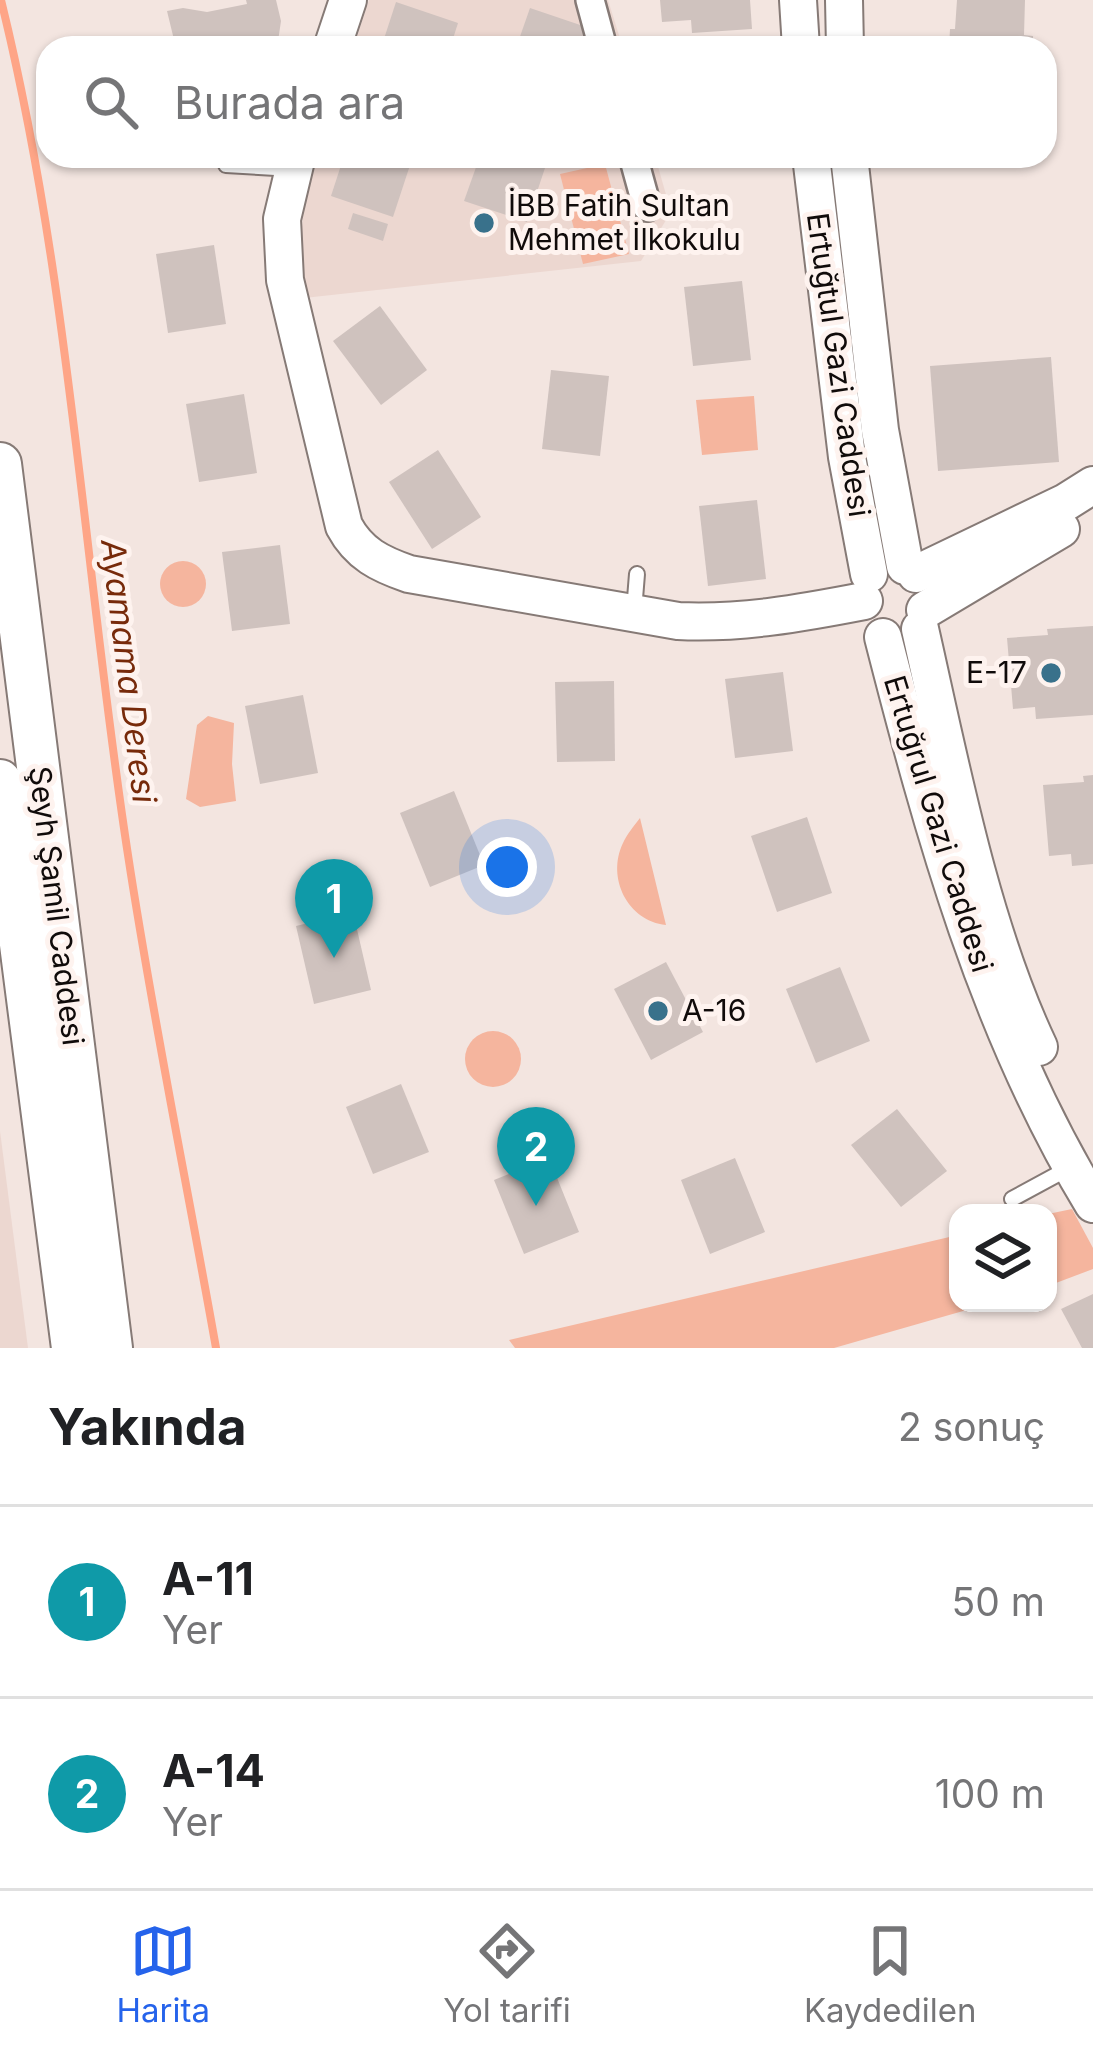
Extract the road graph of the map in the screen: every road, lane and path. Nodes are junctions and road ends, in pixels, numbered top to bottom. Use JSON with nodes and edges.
{"nodes":[{"id":1,"x":348,"y":0,"type":"edge"},
{"id":2,"x":590,"y":0,"type":"edge"},
{"id":3,"x":798,"y":0,"type":"edge"},
{"id":4,"x":844,"y":0,"type":"edge"},
{"id":5,"x":336,"y":36,"type":"edge"},
{"id":6,"x":600,"y":36,"type":"edge"},
{"id":7,"x":800,"y":36,"type":"edge"},
{"id":8,"x":845,"y":36,"type":"edge"},
{"id":9,"x":294,"y":168,"type":"edge"},
{"id":10,"x":635,"y":168,"type":"edge"},
{"id":11,"x":812,"y":168,"type":"edge"},
{"id":12,"x":850,"y":168,"type":"edge"},
{"id":13,"x":646,"y":207,"type":"dead end"},
{"id":14,"x":0,"y":464,"type":"edge"},
{"id":15,"x":1093,"y":485,"type":"edge"},
{"id":16,"x":1093,"y":511,"type":"edge"},
{"id":17,"x":637,"y":574,"type":"dead end"},
{"id":18,"x":867,"y":588,"type":"junction"},
{"id":19,"x":916,"y":595,"type":"junction"},
{"id":20,"x":634,"y":616,"type":"junction"},
{"id":21,"x":883,"y":637,"type":"junction"},
{"id":22,"x":0,"y":781,"type":"edge"},
{"id":23,"x":1082,"y":1163,"type":"edge"},
{"id":24,"x":1012,"y":1198,"type":"dead end"},
{"id":25,"x":1093,"y":1204,"type":"edge"},
{"id":26,"x":73,"y":1348,"type":"edge"},
{"id":27,"x":111,"y":1348,"type":"edge"}],
"edges":[{"from":1,"to":5,"type":"main road"},
{"from":2,"to":6,"type":"street"},
{"from":3,"to":7,"type":"main road"},
{"from":4,"to":8,"type":"main road"},
{"from":9,"to":20,"type":"main road"},
{"from":10,"to":13,"type":"street"},
{"from":11,"to":18,"type":"main road","name":"Ertuğtul Gazi Caddesi"},
{"from":12,"to":19,"type":"main road","name":"Ertuğrul Gazi Caddesi"},
{"from":14,"to":27,"type":"main road","name":"Şeyh Şamil Caddesi"},
{"from":15,"to":19,"type":"main road"},
{"from":16,"to":19,"type":"main road"},
{"from":17,"to":20,"type":"lane"},
{"from":18,"to":19,"type":"main road"},
{"from":18,"to":20,"type":"main road"},
{"from":18,"to":21,"type":"main road","name":"Ertuğtul Gazi Caddesi"},
{"from":19,"to":21,"type":"main road"},
{"from":19,"to":23,"type":"main road","name":"Ertuğrul Gazi Caddesi"},
{"from":21,"to":23,"type":"main road","name":"Ertuğrul Gazi Caddesi"},
{"from":22,"to":26,"type":"main road","name":"Şeyh Şamil Caddesi"},
{"from":23,"to":24,"type":"lane"},
{"from":23,"to":25,"type":"main road","name":"Ertuğrul Gazi Caddesi"}]}
